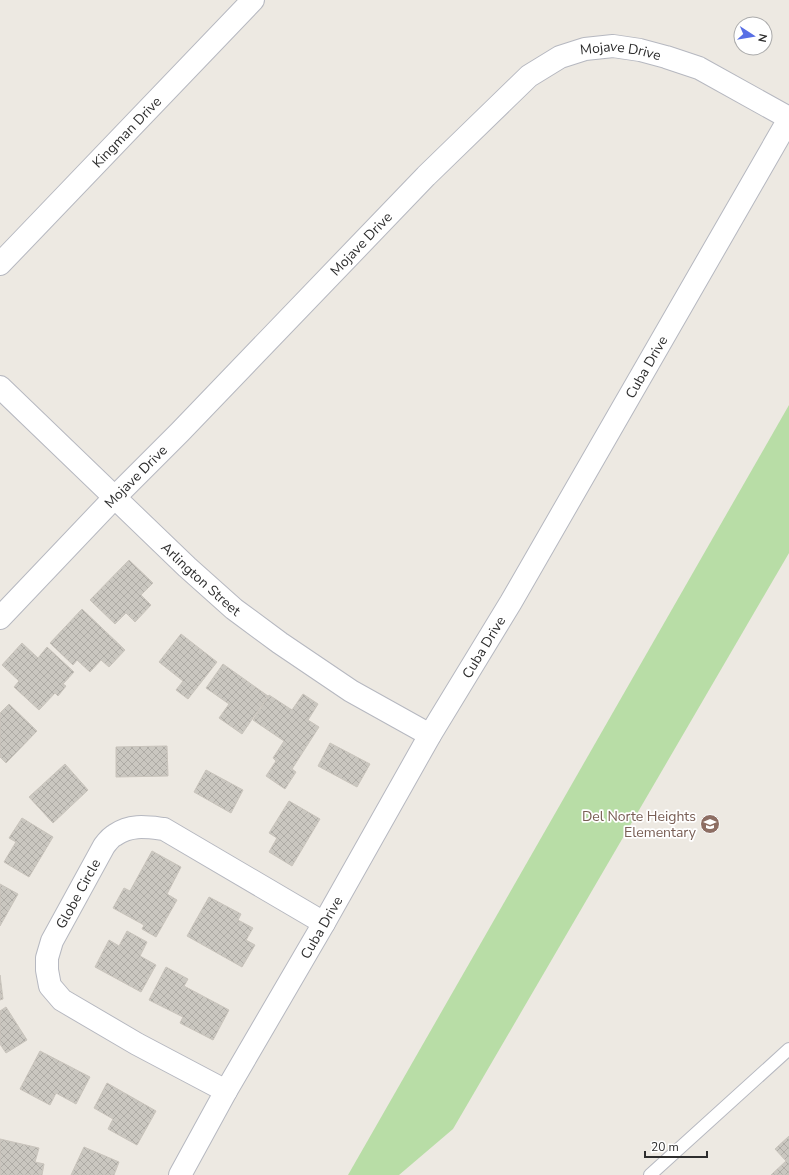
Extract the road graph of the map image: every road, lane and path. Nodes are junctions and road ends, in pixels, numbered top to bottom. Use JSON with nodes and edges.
{"nodes":[{"id":1,"x":253,"y":0,"type":"edge"},
{"id":2,"x":789,"y":119,"type":"edge"},
{"id":3,"x":0,"y":264,"type":"edge"},
{"id":4,"x":0,"y":387,"type":"edge"},
{"id":5,"x":114,"y":498,"type":"junction"},
{"id":6,"x":0,"y":618,"type":"edge"},
{"id":7,"x":430,"y":735,"type":"junction"},
{"id":8,"x":324,"y":923,"type":"junction"},
{"id":9,"x":789,"y":1049,"type":"edge"},
{"id":10,"x":226,"y":1091,"type":"junction"},
{"id":11,"x":180,"y":1175,"type":"edge"},
{"id":12,"x":650,"y":1175,"type":"edge"}],
"edges":[{"from":1,"to":3,"type":"street","name":"Kingman Drive"},
{"from":2,"to":5,"type":"street","name":"Mojave Drive"},
{"from":2,"to":7,"type":"street","name":"Cuba Drive"},
{"from":4,"to":5,"type":"street","name":"Arlington Street"},
{"from":5,"to":6,"type":"street","name":"Mojave Drive"},
{"from":5,"to":7,"type":"street","name":"Arlington Street"},
{"from":7,"to":8,"type":"street","name":"Cuba Drive"},
{"from":8,"to":10,"type":"street","name":"Cuba Drive"},
{"from":8,"to":10,"type":"street","name":"Globe Circle"},
{"from":9,"to":12,"type":"lane"},
{"from":10,"to":11,"type":"street","name":"Cuba Drive"}]}
